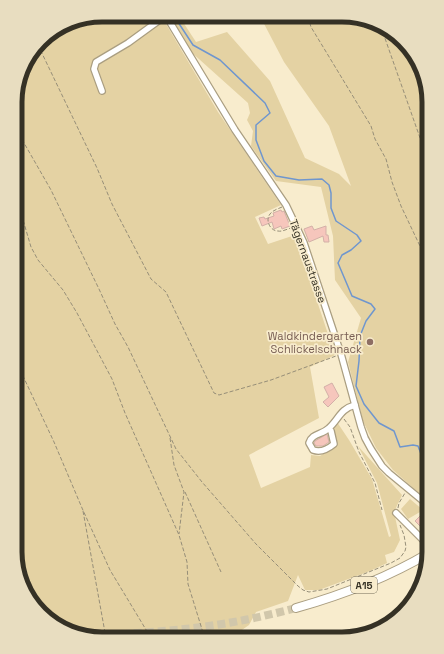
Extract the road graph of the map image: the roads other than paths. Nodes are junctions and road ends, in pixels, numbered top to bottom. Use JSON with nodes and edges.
{"nodes":[{"id":1,"x":157,"y":22,"type":"edge"},
{"id":2,"x":170,"y":22,"type":"edge"},
{"id":3,"x":102,"y":91,"type":"dead end"},
{"id":4,"x":355,"y":405,"type":"junction"},
{"id":5,"x":329,"y":428,"type":"junction"},
{"id":6,"x":422,"y":501,"type":"edge"},
{"id":7,"x":396,"y":512,"type":"road end"},
{"id":8,"x":422,"y":539,"type":"edge"},
{"id":9,"x":422,"y":557,"type":"edge"},
{"id":10,"x":296,"y":608,"type":"tunnel mouth"}],
"edges":[{"from":1,"to":3,"type":"street"},
{"from":2,"to":4,"type":"street","name":"Tägernaustrasse"},
{"from":4,"to":5,"type":"street"},
{"from":4,"to":6,"type":"street","name":"Tägernaustrasse"},
{"from":5,"to":5,"type":"street"},
{"from":7,"to":8,"type":"street"},
{"from":9,"to":10,"type":"highway","number":"A15"}]}
